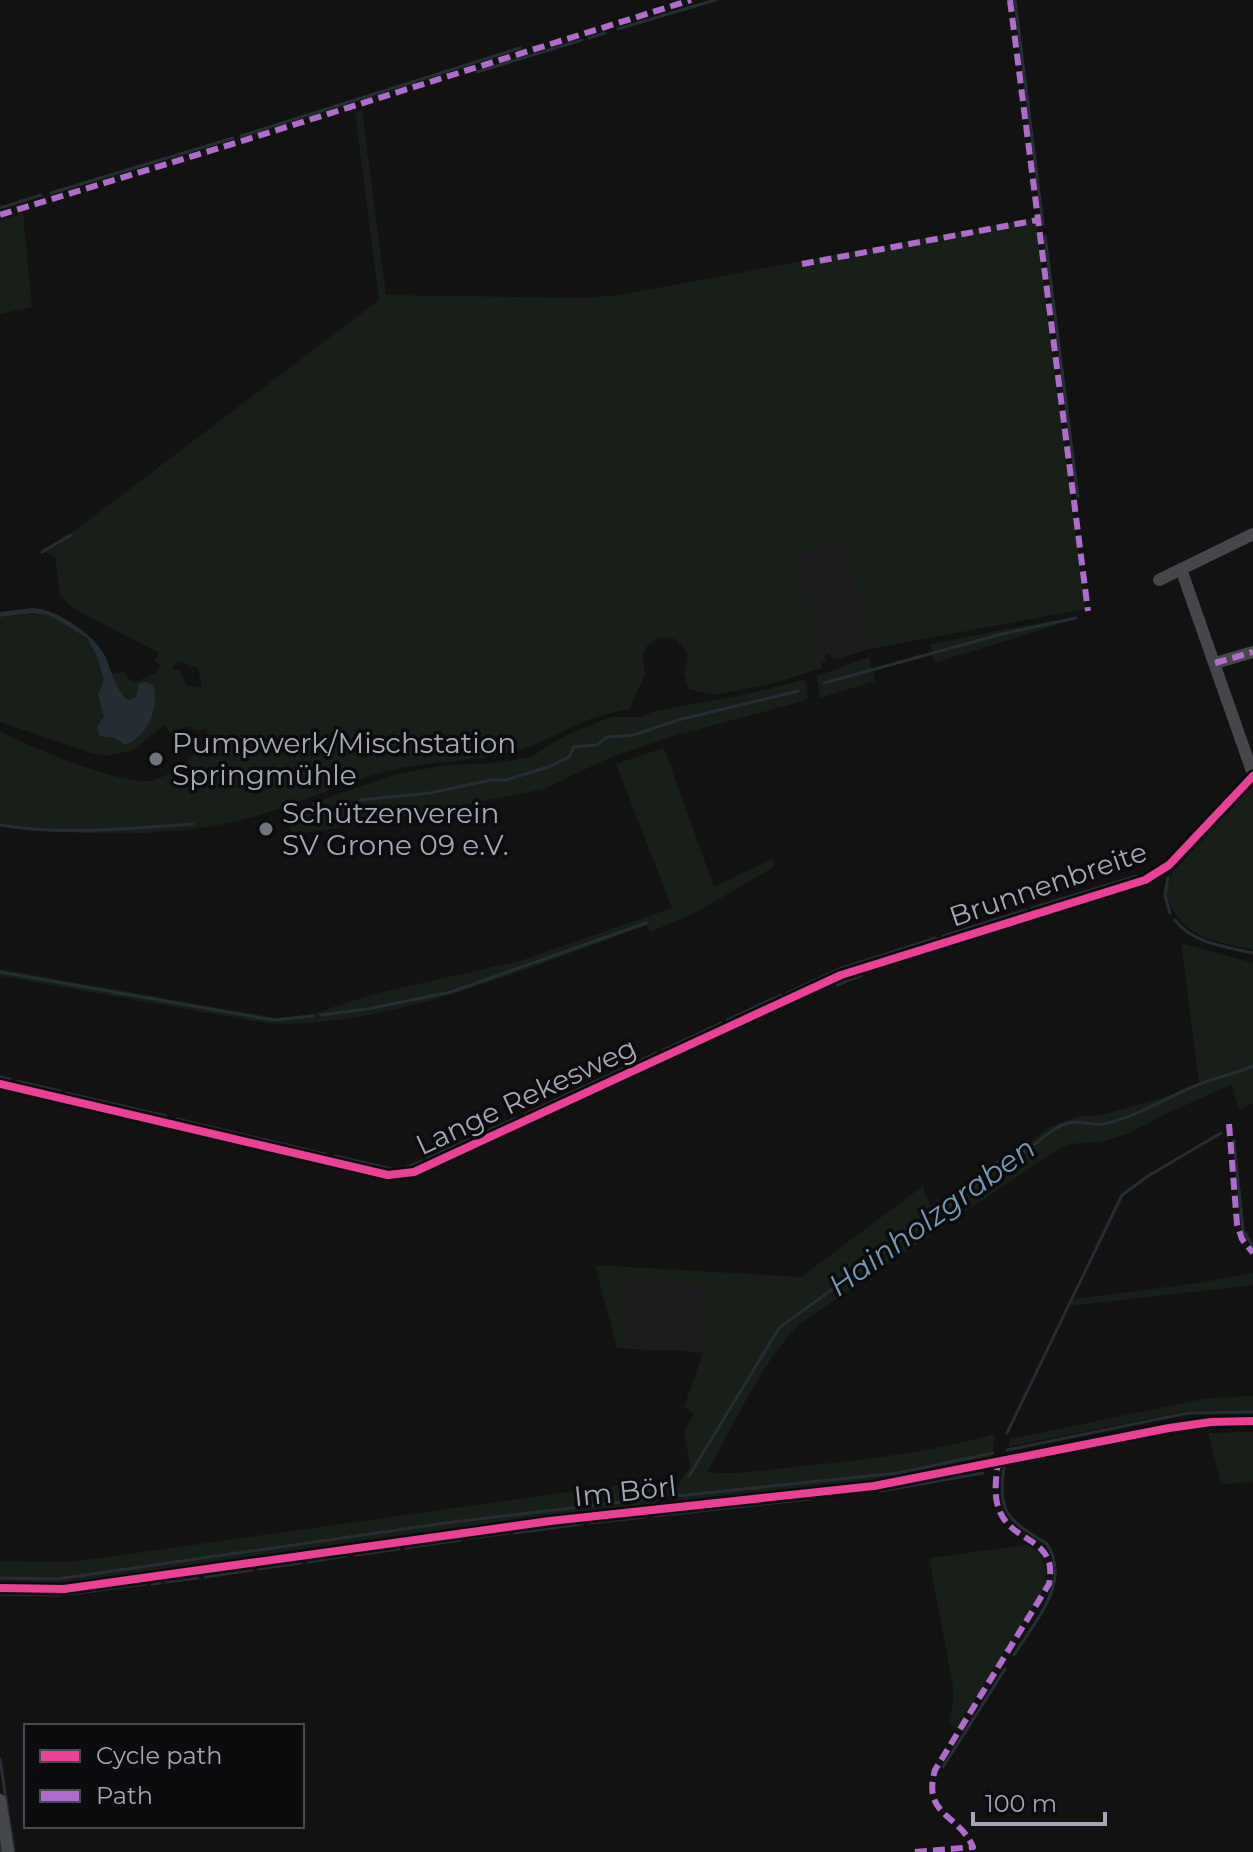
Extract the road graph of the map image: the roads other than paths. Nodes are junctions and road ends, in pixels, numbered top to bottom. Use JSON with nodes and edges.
{"nodes":[{"id":1,"x":1253,"y":534,"type":"edge"},
{"id":2,"x":1181,"y":569,"type":"junction"},
{"id":3,"x":1159,"y":580,"type":"dead end"},
{"id":4,"x":1253,"y":652,"type":"edge"},
{"id":5,"x":1215,"y":663,"type":"junction"},
{"id":6,"x":1253,"y":775,"type":"edge"},
{"id":7,"x":870,"y":965,"type":"joint"},
{"id":8,"x":0,"y":1084,"type":"edge"},
{"id":9,"x":1253,"y":1421,"type":"edge"},
{"id":10,"x":0,"y":1588,"type":"edge"},
{"id":11,"x":0,"y":1800,"type":"edge"},
{"id":12,"x":8,"y":1852,"type":"edge"}],
"edges":[{"from":1,"to":2,"type":"street"},
{"from":2,"to":3,"type":"street"},
{"from":2,"to":5,"type":"street"},
{"from":4,"to":5,"type":"street"},
{"from":5,"to":6,"type":"street"},
{"from":6,"to":7,"type":"street","name":"Brunnenbreite"},
{"from":7,"to":8,"type":"street","name":"Lange Rekesweg"},
{"from":9,"to":10,"type":"street","name":"Im Börl"},
{"from":11,"to":12,"type":"street"}]}
